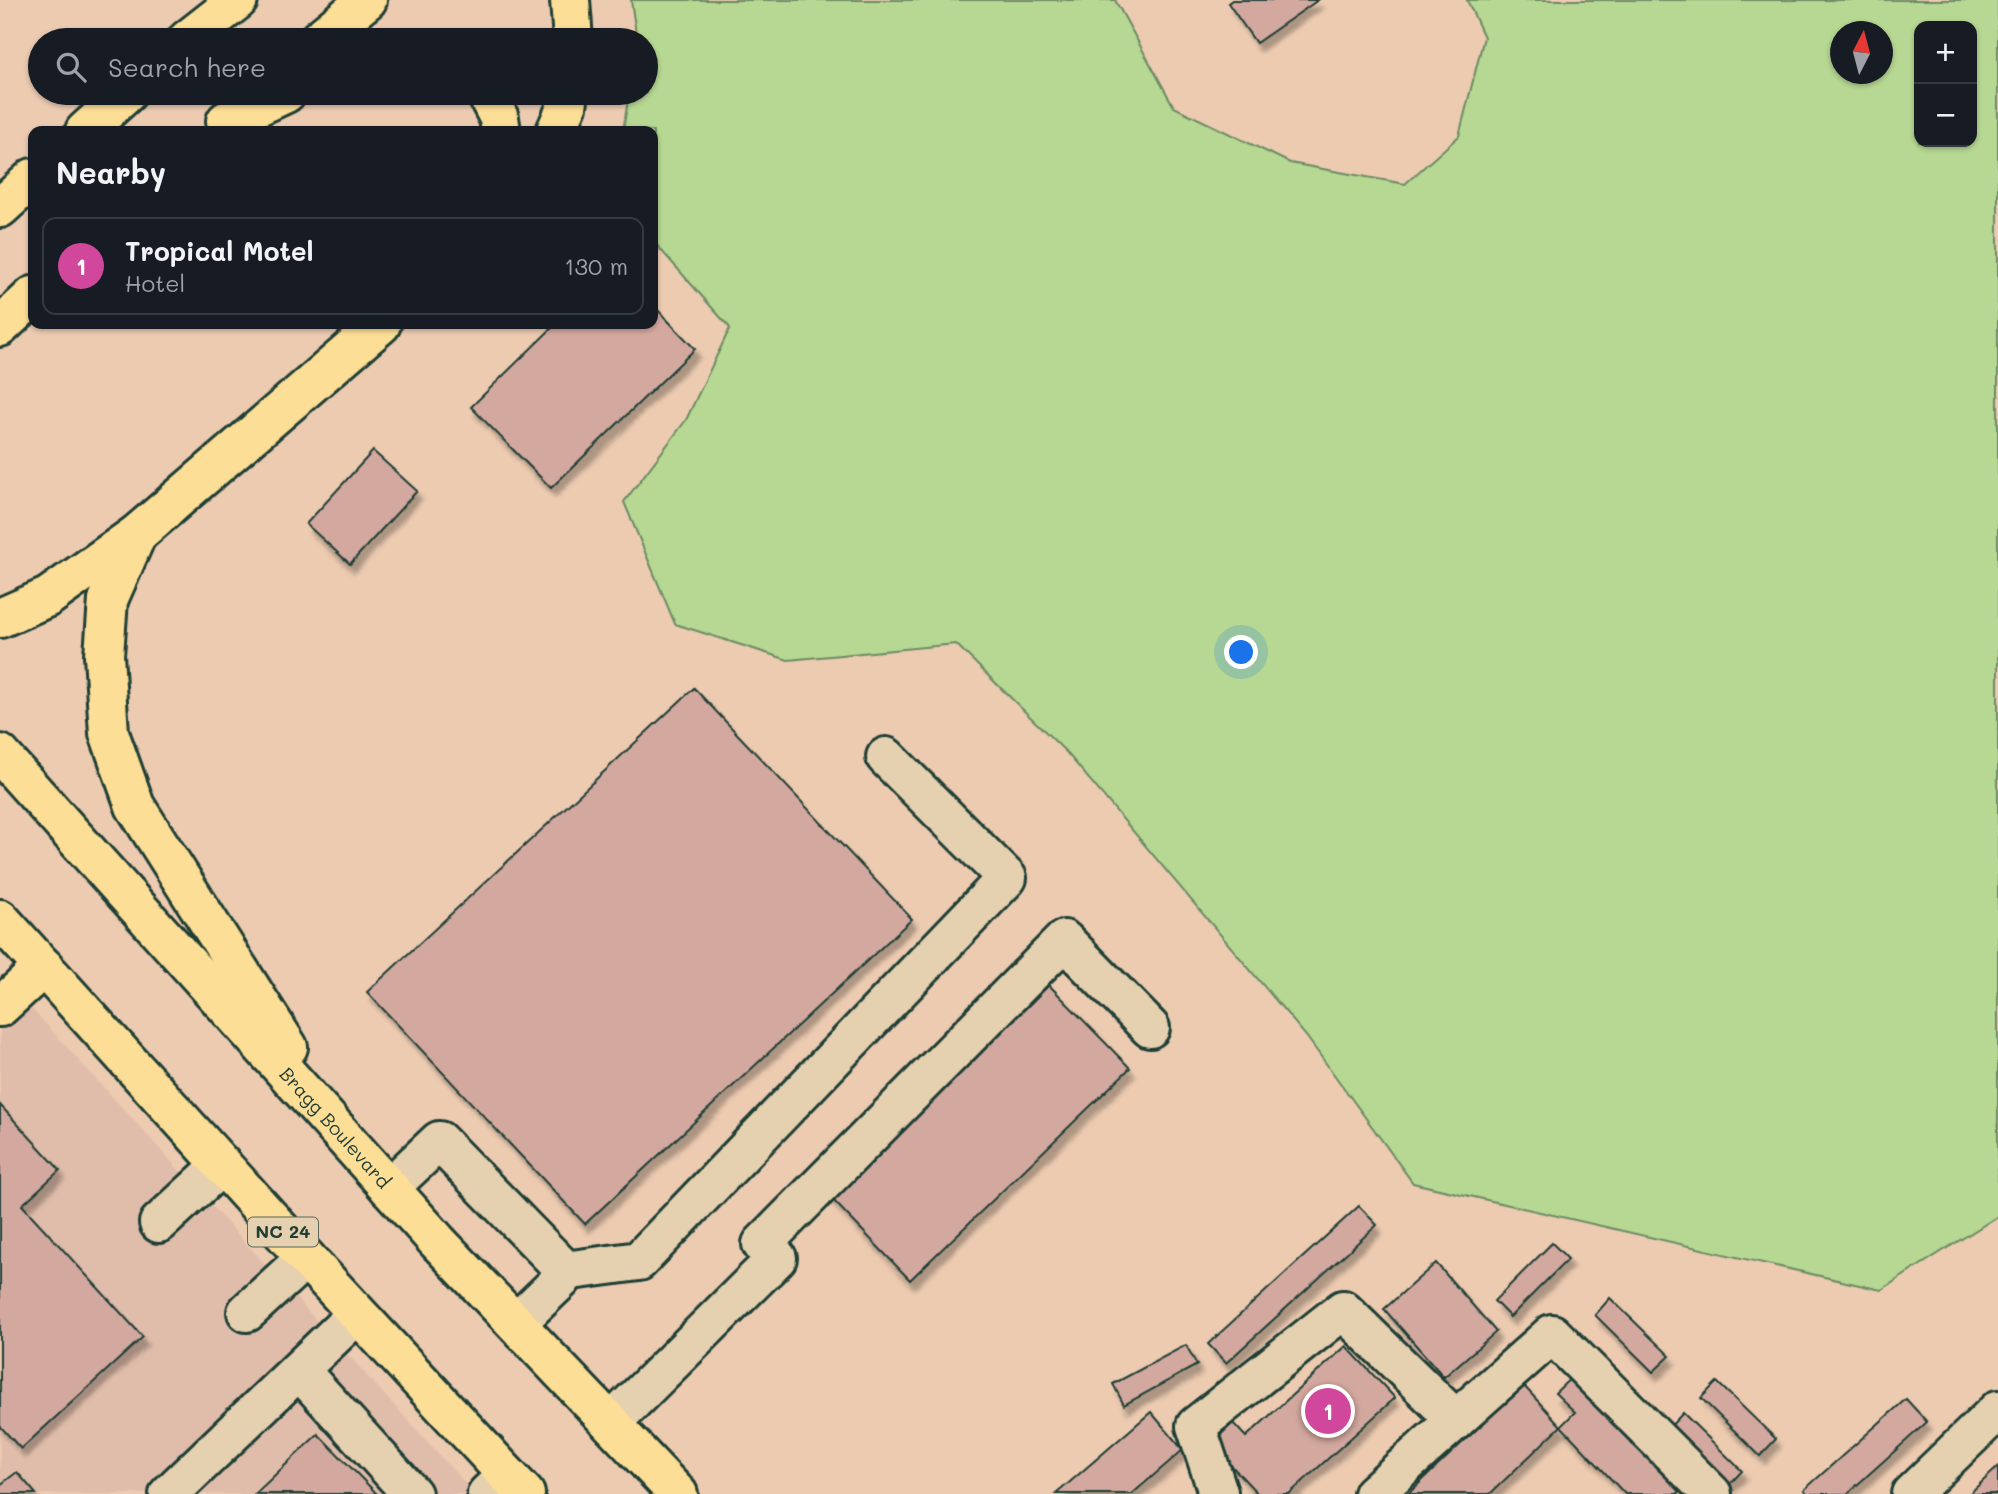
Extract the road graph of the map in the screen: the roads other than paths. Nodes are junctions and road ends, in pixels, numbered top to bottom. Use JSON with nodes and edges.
{"nodes":[{"id":1,"x":238,"y":0,"type":"edge"},
{"id":2,"x":367,"y":0,"type":"edge"},
{"id":3,"x":570,"y":0,"type":"edge"},
{"id":4,"x":202,"y":28,"type":"edge"},
{"id":5,"x":333,"y":28,"type":"edge"},
{"id":6,"x":572,"y":28,"type":"edge"},
{"id":7,"x":114,"y":105,"type":"edge"},
{"id":8,"x":244,"y":105,"type":"edge"},
{"id":9,"x":262,"y":105,"type":"edge"},
{"id":10,"x":492,"y":105,"type":"edge"},
{"id":11,"x":567,"y":105,"type":"edge"},
{"id":12,"x":91,"y":126,"type":"edge"},
{"id":13,"x":220,"y":126,"type":"edge"},
{"id":14,"x":500,"y":126,"type":"edge"},
{"id":15,"x":558,"y":126,"type":"edge"},
{"id":16,"x":28,"y":183,"type":"edge"},
{"id":17,"x":0,"y":208,"type":"edge"},
{"id":18,"x":28,"y":301,"type":"edge"},
{"id":19,"x":0,"y":327,"type":"edge"},
{"id":20,"x":375,"y":329,"type":"edge"},
{"id":21,"x":137,"y":534,"type":"junction"},
{"id":22,"x":0,"y":618,"type":"edge"},
{"id":23,"x":0,"y":754,"type":"edge"},
{"id":24,"x":886,"y":757,"type":"dead end"},
{"id":25,"x":0,"y":919,"type":"edge"},
{"id":26,"x":44,"y":967,"type":"junction"},
{"id":27,"x":0,"y":1007,"type":"edge"},
{"id":28,"x":1150,"y":1028,"type":"dead end"},
{"id":29,"x":346,"y":1139,"type":"junction"},
{"id":30,"x":222,"y":1165,"type":"junction"},
{"id":31,"x":390,"y":1188,"type":"junction"},
{"id":32,"x":159,"y":1223,"type":"dead end"},
{"id":33,"x":306,"y":1258,"type":"junction"},
{"id":34,"x":565,"y":1271,"type":"junction"},
{"id":35,"x":247,"y":1312,"type":"dead end"},
{"id":36,"x":357,"y":1314,"type":"junction"},
{"id":37,"x":516,"y":1323,"type":"junction"},
{"id":38,"x":299,"y":1370,"type":"junction"},
{"id":39,"x":1998,"y":1410,"type":"edge"},
{"id":40,"x":1456,"y":1420,"type":"junction"},
{"id":41,"x":611,"y":1423,"type":"junction"},
{"id":42,"x":507,"y":1488,"type":"edge"},
{"id":43,"x":1218,"y":1493,"type":"edge"},
{"id":44,"x":169,"y":1494,"type":"edge"},
{"id":45,"x":412,"y":1494,"type":"edge"},
{"id":46,"x":678,"y":1494,"type":"edge"},
{"id":47,"x":1373,"y":1494,"type":"edge"},
{"id":48,"x":1712,"y":1494,"type":"edge"},
{"id":49,"x":1911,"y":1494,"type":"edge"}],
"edges":[{"from":1,"to":4,"type":"main road"},
{"from":2,"to":5,"type":"main road"},
{"from":3,"to":6,"type":"main road"},
{"from":7,"to":12,"type":"main road"},
{"from":8,"to":13,"type":"main road"},
{"from":9,"to":13,"type":"main road"},
{"from":10,"to":14,"type":"main road"},
{"from":11,"to":15,"type":"main road"},
{"from":16,"to":17,"type":"main road"},
{"from":18,"to":19,"type":"main road"},
{"from":20,"to":21,"type":"main road"},
{"from":21,"to":22,"type":"main road"},
{"from":21,"to":29,"type":"main road"},
{"from":23,"to":29,"type":"main road","name":"Bragg Boulevard"},
{"from":24,"to":34,"type":"lane"},
{"from":25,"to":26,"type":"main road","number":"NC 24"},
{"from":26,"to":27,"type":"main road"},
{"from":26,"to":30,"type":"main road","number":"NC 24"},
{"from":28,"to":41,"type":"lane"},
{"from":29,"to":31,"type":"main road","name":"Bragg Boulevard"},
{"from":30,"to":32,"type":"lane"},
{"from":30,"to":33,"type":"main road","number":"NC 24"},
{"from":31,"to":34,"type":"lane"},
{"from":31,"to":37,"type":"main road","name":"Bragg Boulevard"},
{"from":33,"to":35,"type":"lane"},
{"from":33,"to":36,"type":"main road","number":"NC 24"},
{"from":34,"to":37,"type":"lane"},
{"from":36,"to":38,"type":"lane"},
{"from":36,"to":42,"type":"main road","number":"NC 24"},
{"from":37,"to":41,"type":"main road","name":"Bragg Boulevard"},
{"from":38,"to":44,"type":"lane"},
{"from":38,"to":45,"type":"lane"},
{"from":39,"to":49,"type":"lane"},
{"from":40,"to":43,"type":"lane"},
{"from":40,"to":47,"type":"lane"},
{"from":40,"to":48,"type":"lane"},
{"from":41,"to":46,"type":"main road","name":"Bragg Boulevard"}]}
